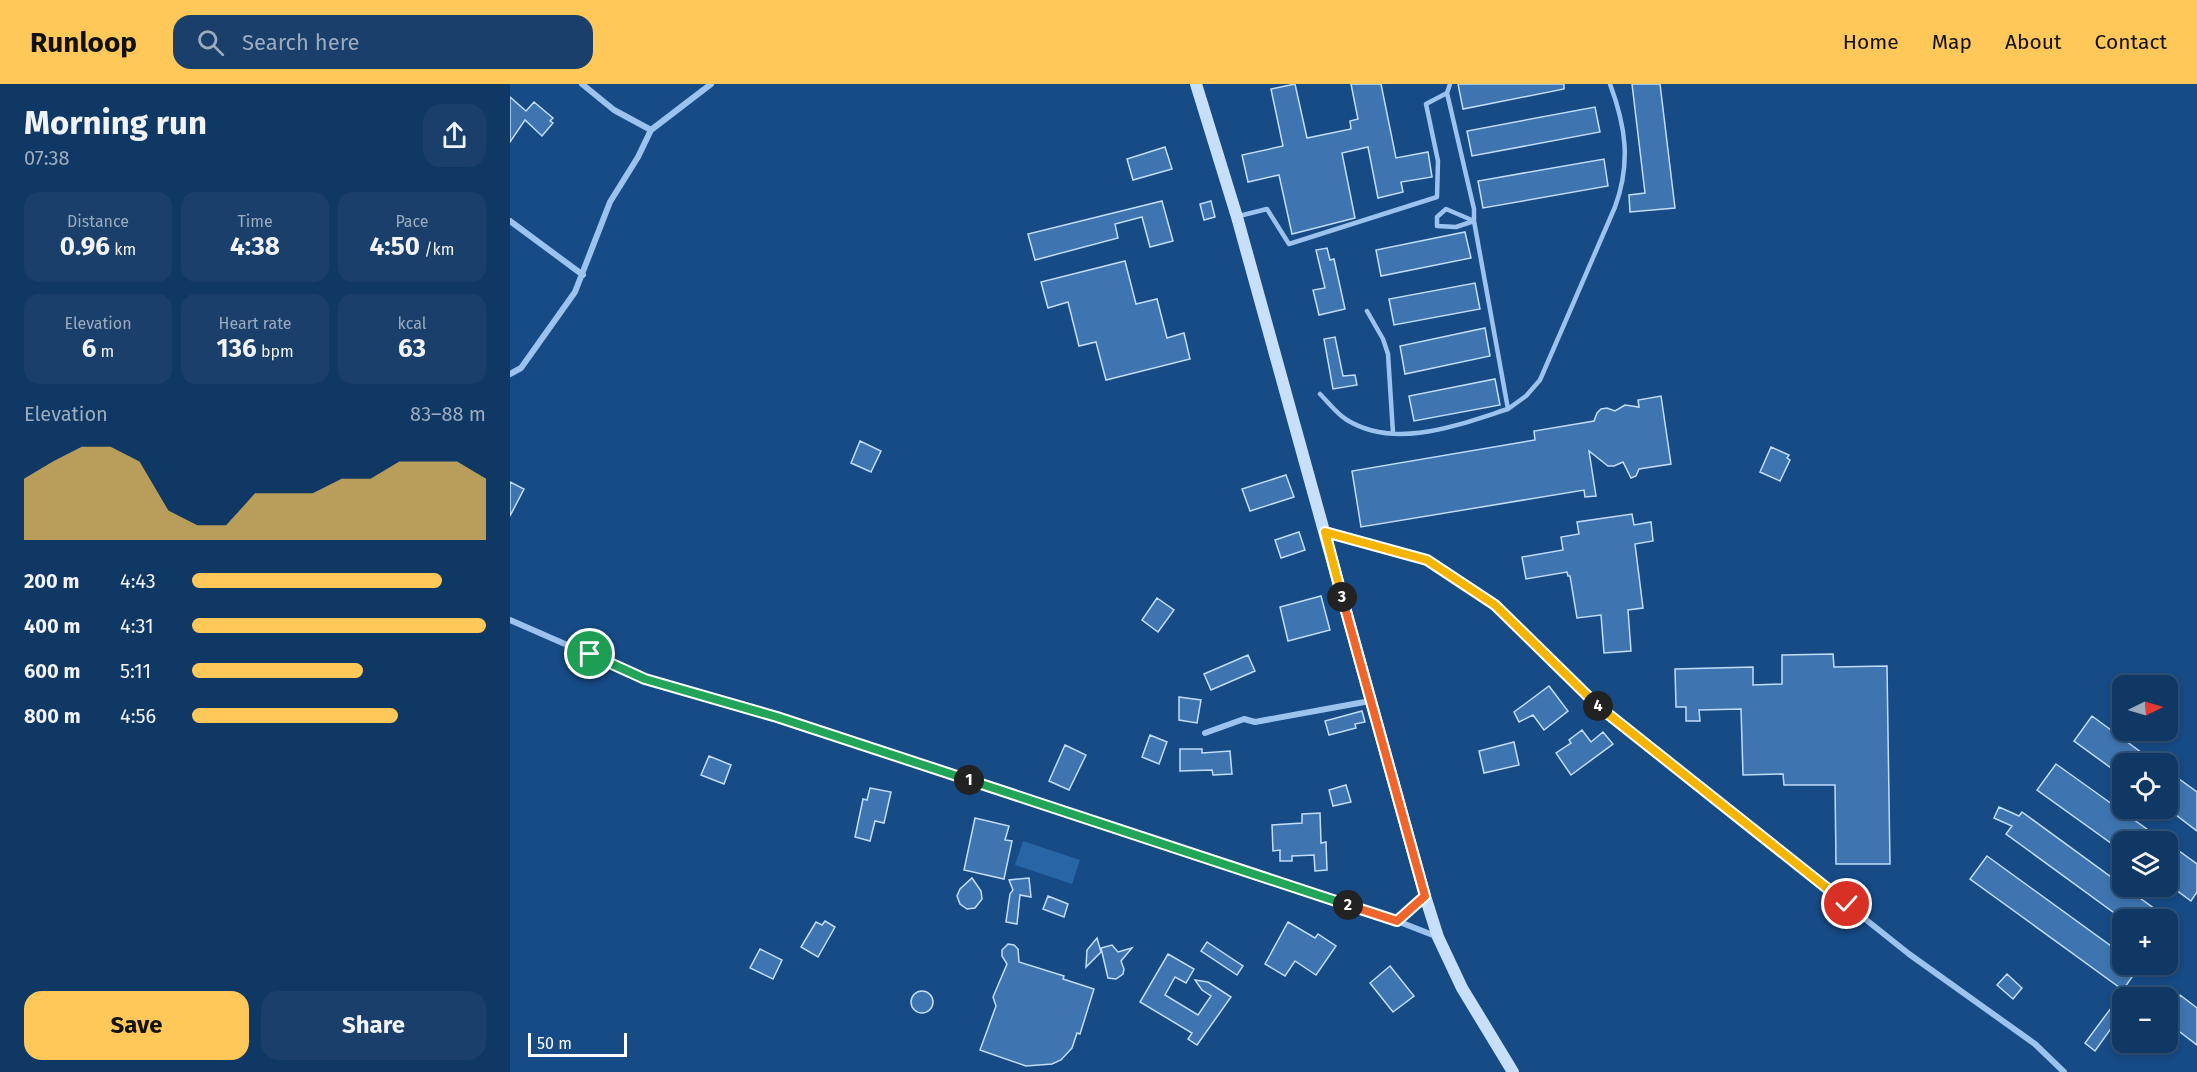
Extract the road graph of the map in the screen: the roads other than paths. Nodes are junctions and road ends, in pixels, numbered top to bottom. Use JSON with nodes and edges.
{"nodes":[{"id":1,"x":582,"y":84,"type":"edge"},
{"id":2,"x":711,"y":84,"type":"edge"},
{"id":3,"x":1196,"y":84,"type":"edge"},
{"id":4,"x":1450,"y":84,"type":"edge"},
{"id":5,"x":1610,"y":84,"type":"edge"},
{"id":6,"x":1447,"y":93,"type":"junction"},
{"id":7,"x":651,"y":130,"type":"junction"},
{"id":8,"x":1237,"y":217,"type":"junction"},
{"id":9,"x":510,"y":221,"type":"edge"},
{"id":10,"x":1473,"y":221,"type":"junction"},
{"id":11,"x":583,"y":275,"type":"junction"},
{"id":12,"x":1367,"y":311,"type":"dead end"},
{"id":13,"x":510,"y":374,"type":"edge"},
{"id":14,"x":1320,"y":394,"type":"dead end"},
{"id":15,"x":1508,"y":409,"type":"junction"},
{"id":16,"x":1393,"y":433,"type":"junction"},
{"id":17,"x":1325,"y":532,"type":"junction"},
{"id":18,"x":510,"y":620,"type":"edge"},
{"id":19,"x":1370,"y":700,"type":"junction"},
{"id":20,"x":1205,"y":733,"type":"dead end"},
{"id":21,"x":1425,"y":896,"type":"junction"},
{"id":22,"x":1397,"y":921,"type":"junction"},
{"id":23,"x":1438,"y":937,"type":"junction"},
{"id":24,"x":1513,"y":1072,"type":"edge"},
{"id":25,"x":2064,"y":1072,"type":"edge"}],
"edges":[{"from":1,"to":7,"type":"street"},
{"from":2,"to":7,"type":"street"},
{"from":3,"to":8,"type":"main road"},
{"from":4,"to":6,"type":"lane"},
{"from":5,"to":15,"type":"lane"},
{"from":6,"to":8,"type":"lane"},
{"from":6,"to":10,"type":"lane"},
{"from":7,"to":11,"type":"street"},
{"from":8,"to":17,"type":"main road"},
{"from":9,"to":11,"type":"street"},
{"from":10,"to":10,"type":"lane"},
{"from":10,"to":15,"type":"lane"},
{"from":11,"to":13,"type":"street"},
{"from":12,"to":16,"type":"lane"},
{"from":14,"to":16,"type":"lane"},
{"from":15,"to":16,"type":"lane"},
{"from":17,"to":19,"type":"main road"},
{"from":17,"to":25,"type":"street"},
{"from":18,"to":22,"type":"street"},
{"from":19,"to":20,"type":"street"},
{"from":19,"to":21,"type":"main road"},
{"from":21,"to":22,"type":"street"},
{"from":21,"to":23,"type":"main road"},
{"from":22,"to":23,"type":"street"},
{"from":23,"to":24,"type":"main road"}]}
